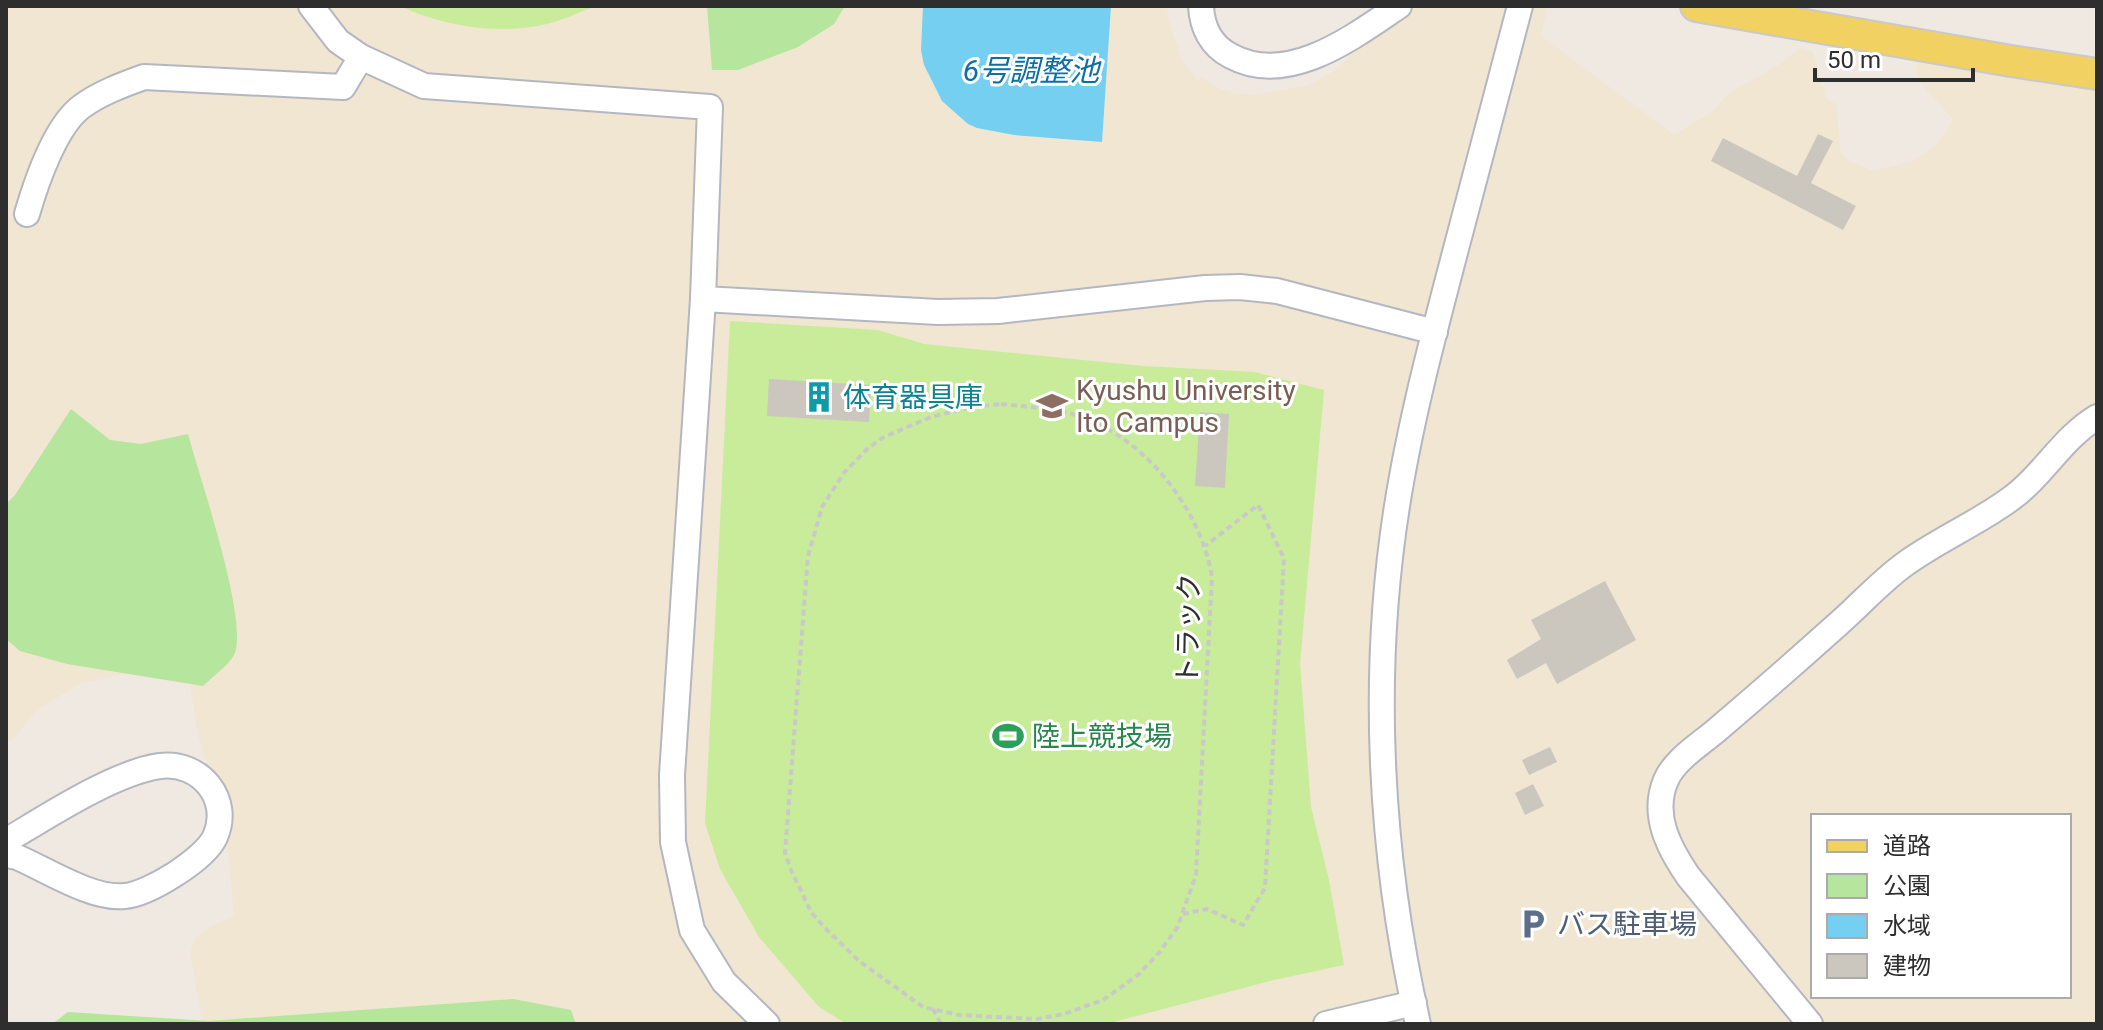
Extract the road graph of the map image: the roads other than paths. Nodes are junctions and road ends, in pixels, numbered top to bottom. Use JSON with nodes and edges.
{"nodes":[{"id":1,"x":311,"y":6,"type":"edge"},
{"id":2,"x":1201,"y":6,"type":"edge"},
{"id":3,"x":1399,"y":6,"type":"edge"},
{"id":4,"x":1520,"y":6,"type":"edge"},
{"id":5,"x":1696,"y":6,"type":"edge"},
{"id":6,"x":361,"y":57,"type":"junction"},
{"id":7,"x":2097,"y":74,"type":"edge"},
{"id":8,"x":27,"y":214,"type":"dead end"},
{"id":9,"x":703,"y":299,"type":"junction"},
{"id":10,"x":1435,"y":332,"type":"junction"},
{"id":11,"x":2097,"y":417,"type":"edge"},
{"id":12,"x":6,"y":841,"type":"edge"},
{"id":13,"x":6,"y":855,"type":"edge"},
{"id":14,"x":1416,"y":1014,"type":"edge"},
{"id":15,"x":767,"y":1024,"type":"edge"},
{"id":16,"x":1326,"y":1024,"type":"edge"},
{"id":17,"x":1810,"y":1024,"type":"edge"}],
"edges":[{"from":1,"to":6,"type":"street"},
{"from":2,"to":3,"type":"street"},
{"from":4,"to":10,"type":"street"},
{"from":5,"to":7,"type":"main road"},
{"from":6,"to":8,"type":"street"},
{"from":6,"to":9,"type":"street"},
{"from":9,"to":10,"type":"street"},
{"from":9,"to":15,"type":"street"},
{"from":10,"to":14,"type":"street"},
{"from":11,"to":17,"type":"street"},
{"from":12,"to":13,"type":"street"},
{"from":14,"to":16,"type":"street"}]}
